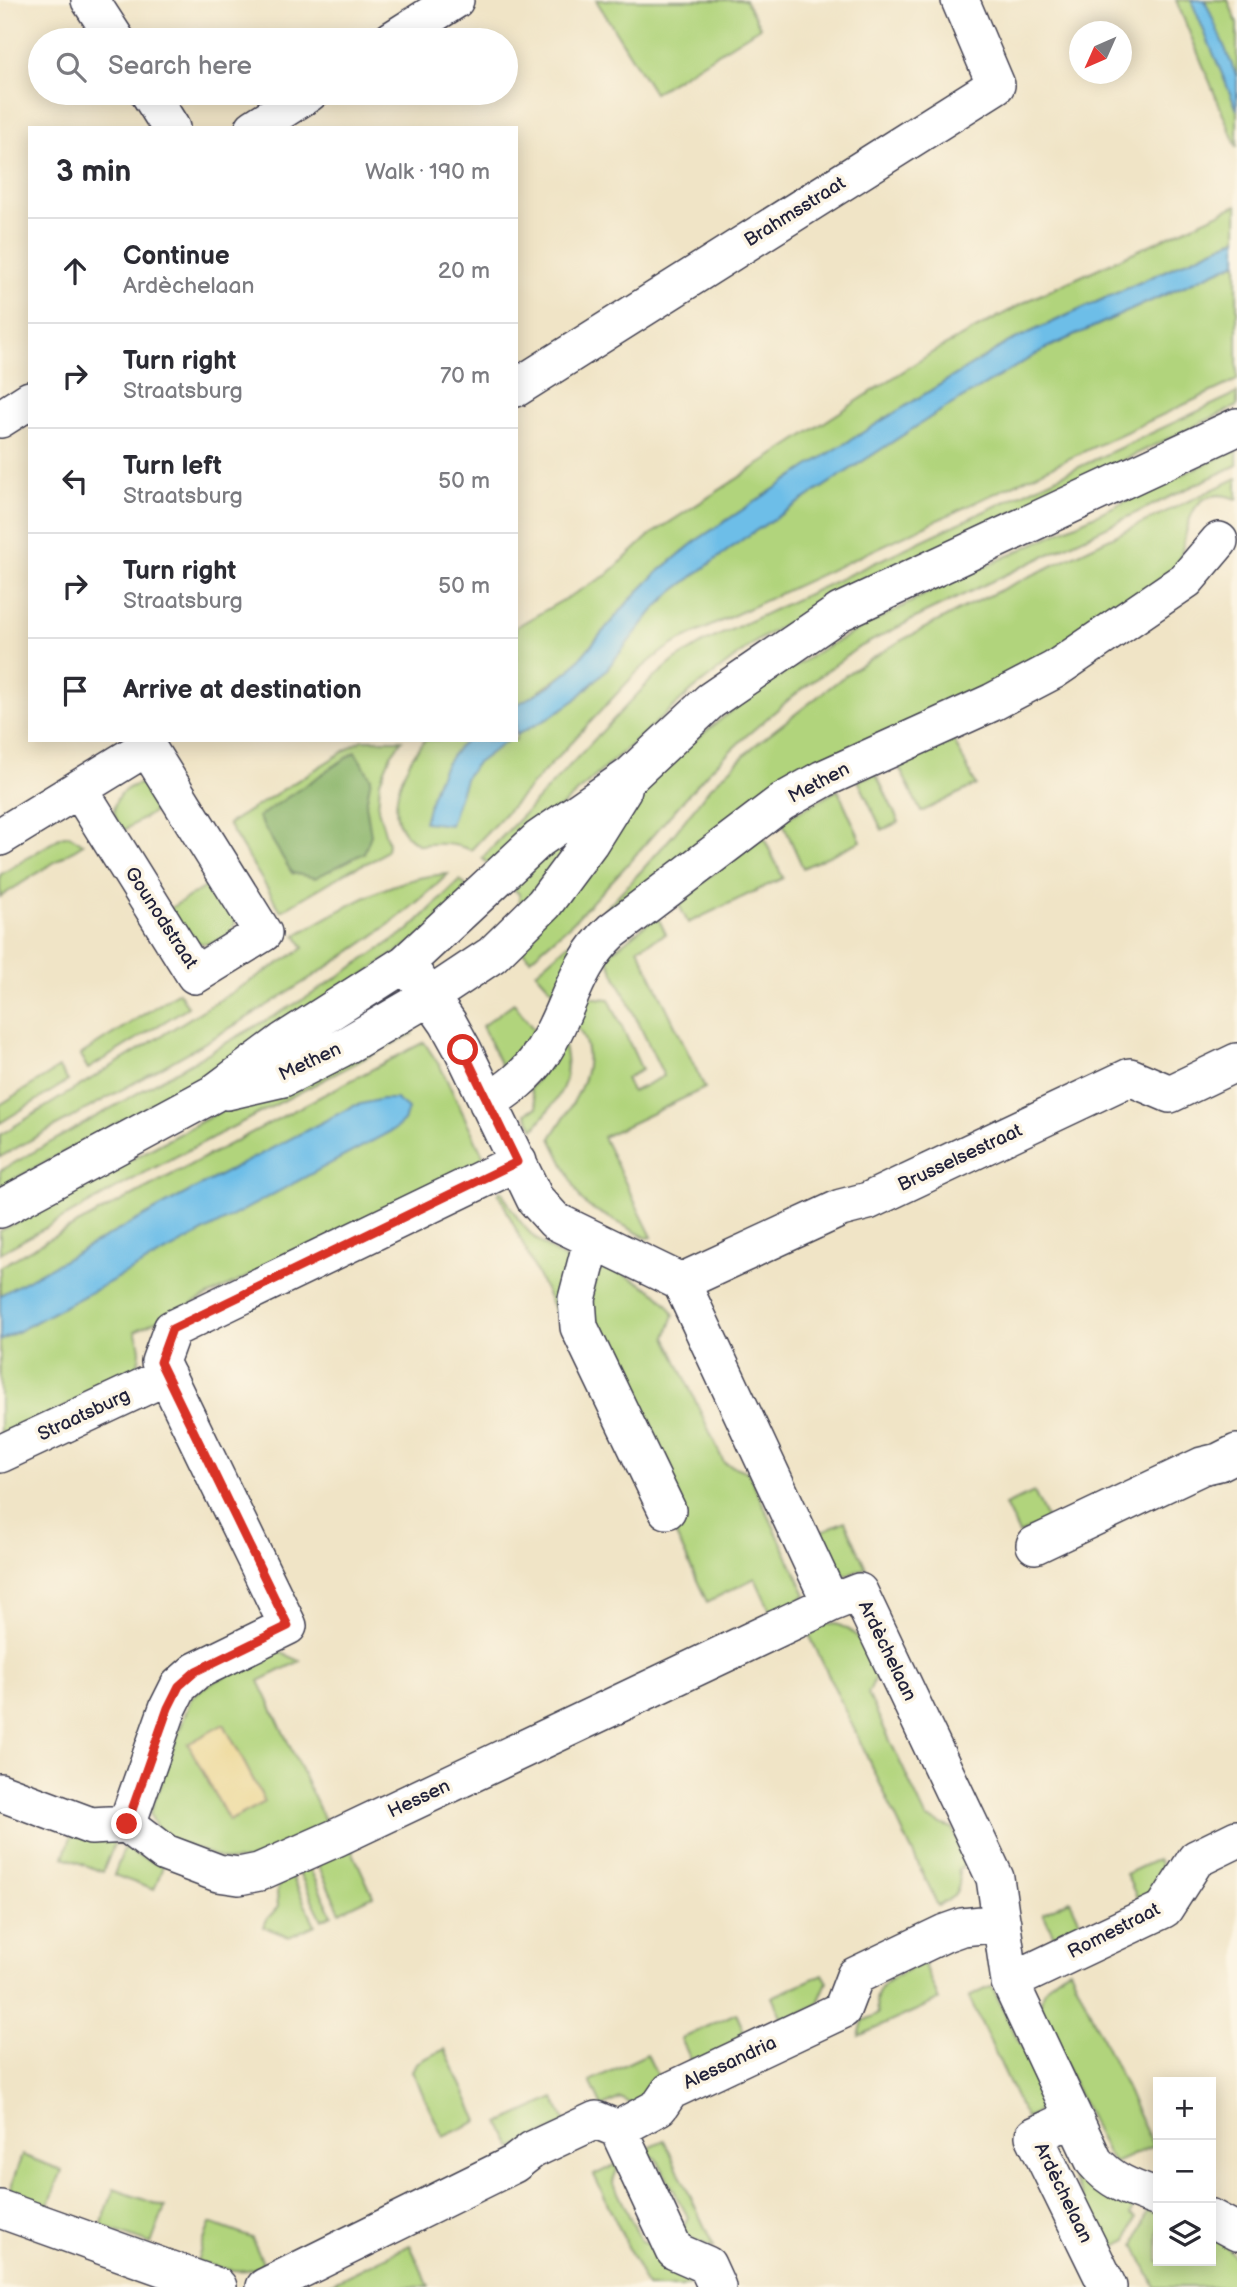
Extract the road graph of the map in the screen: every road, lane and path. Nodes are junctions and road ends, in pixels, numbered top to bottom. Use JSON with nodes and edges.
{"nodes":[{"id":1,"x":90,"y":0,"type":"edge"},
{"id":2,"x":455,"y":0,"type":"edge"},
{"id":3,"x":960,"y":0,"type":"edge"},
{"id":4,"x":108,"y":28,"type":"edge"},
{"id":5,"x":411,"y":28,"type":"edge"},
{"id":6,"x":157,"y":105,"type":"edge"},
{"id":7,"x":290,"y":105,"type":"edge"},
{"id":8,"x":170,"y":126,"type":"edge"},
{"id":9,"x":257,"y":126,"type":"edge"},
{"id":10,"x":518,"y":387,"type":"edge"},
{"id":11,"x":28,"y":401,"type":"edge"},
{"id":12,"x":0,"y":419,"type":"edge"},
{"id":13,"x":1237,"y":427,"type":"edge"},
{"id":14,"x":1219,"y":541,"type":"dead end"},
{"id":15,"x":146,"y":744,"type":"edge"},
{"id":16,"x":630,"y":776,"type":"junction"},
{"id":17,"x":79,"y":789,"type":"junction"},
{"id":18,"x":0,"y":837,"type":"edge"},
{"id":19,"x":405,"y":963,"type":"junction"},
{"id":20,"x":429,"y":997,"type":"junction"},
{"id":21,"x":1237,"y":1062,"type":"edge"},
{"id":22,"x":213,"y":1094,"type":"junction"},
{"id":23,"x":488,"y":1103,"type":"junction"},
{"id":24,"x":517,"y":1162,"type":"junction"},
{"id":25,"x":0,"y":1209,"type":"edge"},
{"id":26,"x":593,"y":1241,"type":"junction"},
{"id":27,"x":681,"y":1282,"type":"junction"},
{"id":28,"x":167,"y":1376,"type":"junction"},
{"id":29,"x":1237,"y":1453,"type":"edge"},
{"id":30,"x":0,"y":1454,"type":"edge"},
{"id":31,"x":667,"y":1510,"type":"dead end"},
{"id":32,"x":1035,"y":1545,"type":"dead end"},
{"id":33,"x":831,"y":1603,"type":"junction"},
{"id":34,"x":0,"y":1793,"type":"edge"},
{"id":35,"x":127,"y":1824,"type":"junction"},
{"id":36,"x":1237,"y":1839,"type":"edge"},
{"id":37,"x":1002,"y":1923,"type":"junction"},
{"id":38,"x":1010,"y":1982,"type":"junction"},
{"id":39,"x":1073,"y":2118,"type":"junction"},
{"id":40,"x":618,"y":2129,"type":"junction"},
{"id":41,"x":1153,"y":2196,"type":"edge"},
{"id":42,"x":4,"y":2221,"type":"edge"},
{"id":43,"x":1216,"y":2221,"type":"edge"},
{"id":44,"x":1237,"y":2232,"type":"edge"},
{"id":45,"x":218,"y":2287,"type":"edge"},
{"id":46,"x":265,"y":2287,"type":"edge"},
{"id":47,"x":717,"y":2287,"type":"edge"},
{"id":48,"x":1108,"y":2287,"type":"edge"}],
"edges":[{"from":1,"to":4,"type":"street"},
{"from":2,"to":5,"type":"street"},
{"from":3,"to":10,"type":"street","name":"Brahmsstraat"},
{"from":6,"to":8,"type":"street"},
{"from":7,"to":9,"type":"street"},
{"from":11,"to":12,"type":"street"},
{"from":13,"to":16,"type":"street","name":"Methen"},
{"from":14,"to":23,"type":"street","name":"Methen"},
{"from":15,"to":17,"type":"street","name":"Gounodstraat"},
{"from":15,"to":17,"type":"street","name":"Gounodstraat"},
{"from":16,"to":19,"type":"street","name":"Methen"},
{"from":16,"to":20,"type":"street","name":"Methen"},
{"from":17,"to":18,"type":"street","name":"Gounodstraat"},
{"from":19,"to":20,"type":"street"},
{"from":19,"to":22,"type":"street","name":"Methen"},
{"from":20,"to":22,"type":"street","name":"Methen"},
{"from":20,"to":23,"type":"street"},
{"from":21,"to":27,"type":"street","name":"Brusselsestraat"},
{"from":22,"to":25,"type":"street","name":"Methen"},
{"from":23,"to":24,"type":"street"},
{"from":24,"to":26,"type":"street"},
{"from":24,"to":28,"type":"street"},
{"from":26,"to":27,"type":"street"},
{"from":26,"to":31,"type":"street"},
{"from":27,"to":33,"type":"street","name":"Ardèchelaan"},
{"from":28,"to":30,"type":"street","name":"Straatsburg"},
{"from":28,"to":35,"type":"street"},
{"from":29,"to":32,"type":"street"},
{"from":33,"to":35,"type":"street","name":"Hessen"},
{"from":33,"to":37,"type":"street","name":"Ardèchelaan"},
{"from":34,"to":35,"type":"street"},
{"from":36,"to":38,"type":"street","name":"Romestraat"},
{"from":37,"to":38,"type":"street","name":"Ardèchelaan"},
{"from":37,"to":40,"type":"street","name":"Alessandria"},
{"from":38,"to":39,"type":"street","name":"Ardèchelaan"},
{"from":39,"to":41,"type":"street","name":"Ardèchelaan"},
{"from":39,"to":48,"type":"street","name":"Ardèchelaan"},
{"from":40,"to":46,"type":"street"},
{"from":40,"to":47,"type":"street"},
{"from":42,"to":45,"type":"street"},
{"from":43,"to":44,"type":"street"}]}
